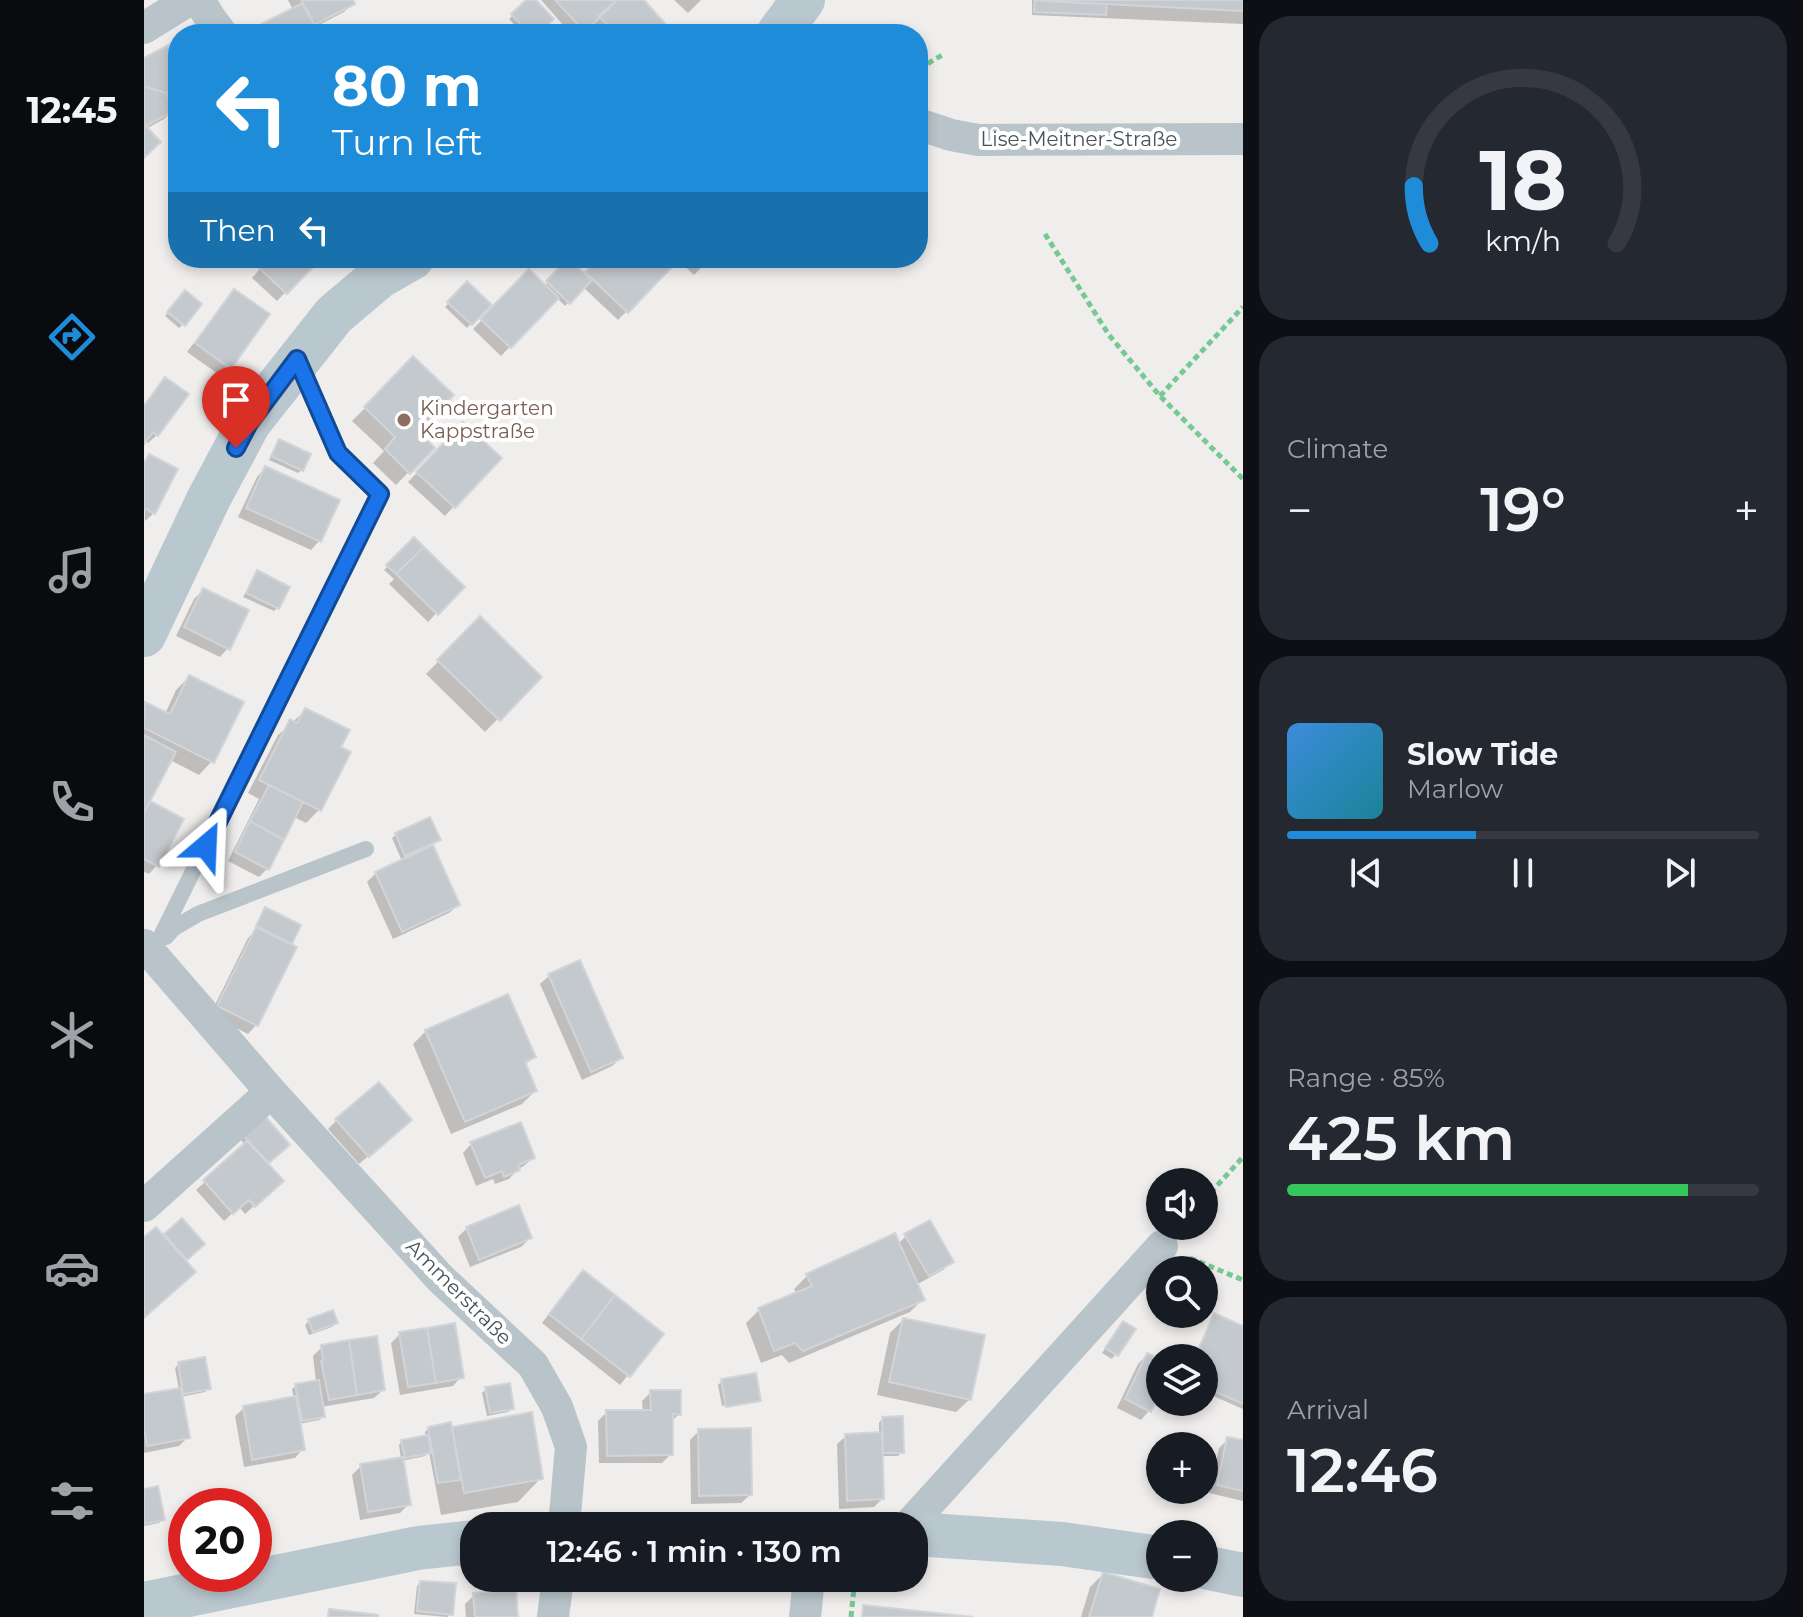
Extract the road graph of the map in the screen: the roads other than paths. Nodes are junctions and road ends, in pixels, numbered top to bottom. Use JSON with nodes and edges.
{"nodes":[{"id":1,"x":189,"y":0,"type":"edge"},
{"id":2,"x":199,"y":0,"type":"edge"},
{"id":3,"x":214,"y":24,"type":"edge"},
{"id":4,"x":144,"y":28,"type":"edge"},
{"id":5,"x":928,"y":127,"type":"edge"},
{"id":6,"x":1243,"y":139,"type":"edge"},
{"id":7,"x":395,"y":268,"type":"edge"},
{"id":8,"x":297,"y":359,"type":"junction"},
{"id":9,"x":144,"y":635,"type":"edge"},
{"id":10,"x":366,"y":849,"type":"dead end"},
{"id":11,"x":148,"y":949,"type":"edge"},
{"id":12,"x":271,"y":1092,"type":"junction"},
{"id":13,"x":144,"y":1206,"type":"edge"},
{"id":14,"x":1162,"y":1246,"type":"road end"},
{"id":15,"x":565,"y":1512,"type":"edge"},
{"id":16,"x":921,"y":1512,"type":"edge"},
{"id":17,"x":928,"y":1535,"type":"edge"},
{"id":18,"x":460,"y":1544,"type":"edge"},
{"id":19,"x":1146,"y":1556,"type":"edge"},
{"id":20,"x":1218,"y":1570,"type":"edge"},
{"id":21,"x":1243,"y":1575,"type":"edge"},
{"id":22,"x":556,"y":1592,"type":"edge"},
{"id":23,"x":808,"y":1592,"type":"edge"},
{"id":24,"x":144,"y":1604,"type":"edge"},
{"id":25,"x":553,"y":1617,"type":"edge"},
{"id":26,"x":805,"y":1617,"type":"edge"}],
"edges":[{"from":1,"to":4,"type":"street"},
{"from":2,"to":3,"type":"street"},
{"from":5,"to":6,"type":"street","name":"Lise-Meitner-Straße"},
{"from":7,"to":8,"type":"street"},
{"from":8,"to":9,"type":"street"},
{"from":8,"to":11,"type":"lane"},
{"from":10,"to":11,"type":"lane"},
{"from":11,"to":12,"type":"street","name":"Ammerstraße"},
{"from":12,"to":13,"type":"street"},
{"from":12,"to":15,"type":"street","name":"Ammerstraße"},
{"from":14,"to":16,"type":"street"},
{"from":17,"to":19,"type":"street"},
{"from":18,"to":24,"type":"street"},
{"from":20,"to":21,"type":"street"},
{"from":22,"to":25,"type":"street"},
{"from":23,"to":26,"type":"street"}]}
